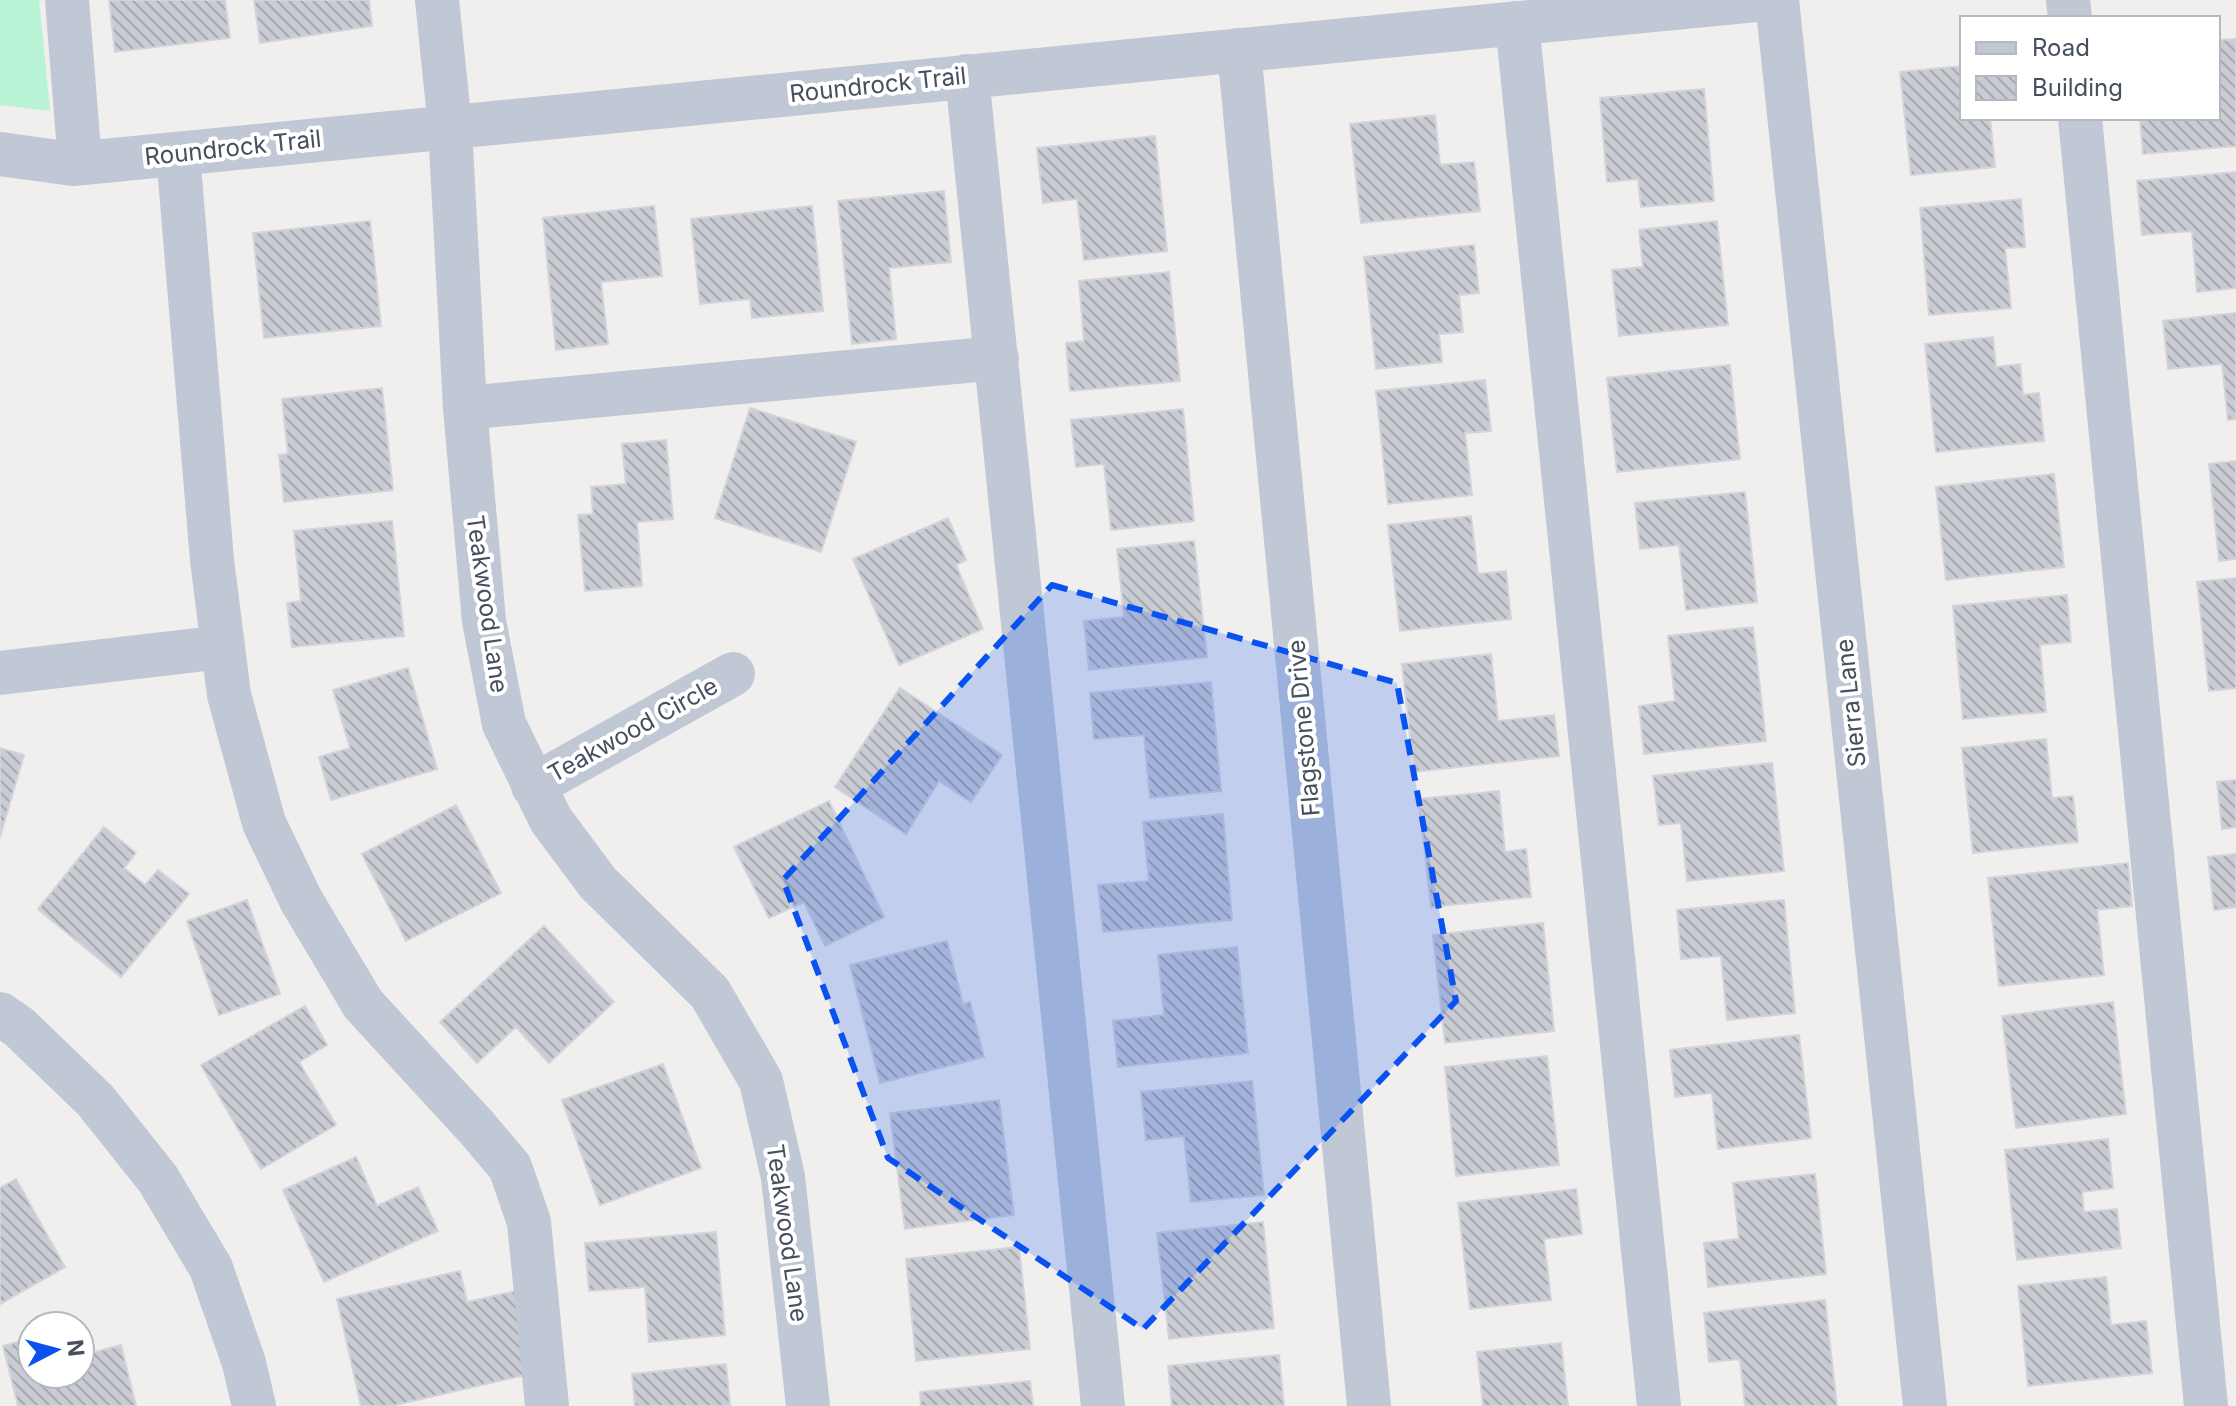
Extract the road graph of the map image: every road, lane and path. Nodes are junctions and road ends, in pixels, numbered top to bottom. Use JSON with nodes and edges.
{"nodes":[{"id":1,"x":67,"y":0,"type":"edge"},
{"id":2,"x":437,"y":0,"type":"edge"},
{"id":3,"x":1756,"y":0,"type":"edge"},
{"id":4,"x":1777,"y":0,"type":"edge"},
{"id":5,"x":1470,"y":14,"type":"edge"},
{"id":6,"x":1517,"y":23,"type":"junction"},
{"id":7,"x":1239,"y":50,"type":"junction"},
{"id":8,"x":967,"y":76,"type":"junction"},
{"id":9,"x":2080,"y":120,"type":"edge"},
{"id":10,"x":450,"y":127,"type":"junction"},
{"id":11,"x":0,"y":154,"type":"edge"},
{"id":12,"x":178,"y":154,"type":"junction"},
{"id":13,"x":80,"y":163,"type":"junction"},
{"id":14,"x":997,"y":358,"type":"junction"},
{"id":15,"x":465,"y":408,"type":"junction"},
{"id":16,"x":223,"y":647,"type":"junction"},
{"id":17,"x":0,"y":673,"type":"edge"},
{"id":18,"x":733,"y":674,"type":"dead end"},
{"id":19,"x":533,"y":786,"type":"junction"},
{"id":20,"x":0,"y":1014,"type":"edge"},
{"id":21,"x":254,"y":1406,"type":"edge"},
{"id":22,"x":547,"y":1406,"type":"edge"},
{"id":23,"x":808,"y":1406,"type":"edge"},
{"id":24,"x":1103,"y":1406,"type":"edge"},
{"id":25,"x":1369,"y":1406,"type":"edge"},
{"id":26,"x":1659,"y":1406,"type":"edge"},
{"id":27,"x":1925,"y":1406,"type":"edge"},
{"id":28,"x":2206,"y":1406,"type":"edge"}],
"edges":[{"from":1,"to":13,"type":"street"},
{"from":2,"to":10,"type":"street","name":"Teakwood Lane"},
{"from":3,"to":6,"type":"street","name":"Roundrock Trail"},
{"from":4,"to":27,"type":"street","name":"Sierra Lane"},
{"from":5,"to":6,"type":"street","name":"Roundrock Trail"},
{"from":5,"to":7,"type":"street","name":"Roundrock Trail"},
{"from":6,"to":26,"type":"street"},
{"from":7,"to":8,"type":"street","name":"Roundrock Trail"},
{"from":7,"to":25,"type":"street","name":"Flagstone Drive"},
{"from":8,"to":10,"type":"street","name":"Roundrock Trail"},
{"from":8,"to":14,"type":"street"},
{"from":9,"to":28,"type":"street"},
{"from":10,"to":12,"type":"street","name":"Roundrock Trail"},
{"from":10,"to":15,"type":"street","name":"Teakwood Lane"},
{"from":11,"to":13,"type":"street","name":"Roundrock Trail"},
{"from":12,"to":13,"type":"street","name":"Roundrock Trail"},
{"from":12,"to":16,"type":"street"},
{"from":14,"to":15,"type":"street"},
{"from":14,"to":24,"type":"street"},
{"from":15,"to":19,"type":"street","name":"Teakwood Lane"},
{"from":16,"to":17,"type":"street"},
{"from":16,"to":22,"type":"street"},
{"from":18,"to":19,"type":"street","name":"Teakwood Circle"},
{"from":19,"to":23,"type":"street","name":"Teakwood Lane"},
{"from":20,"to":21,"type":"street"}]}
